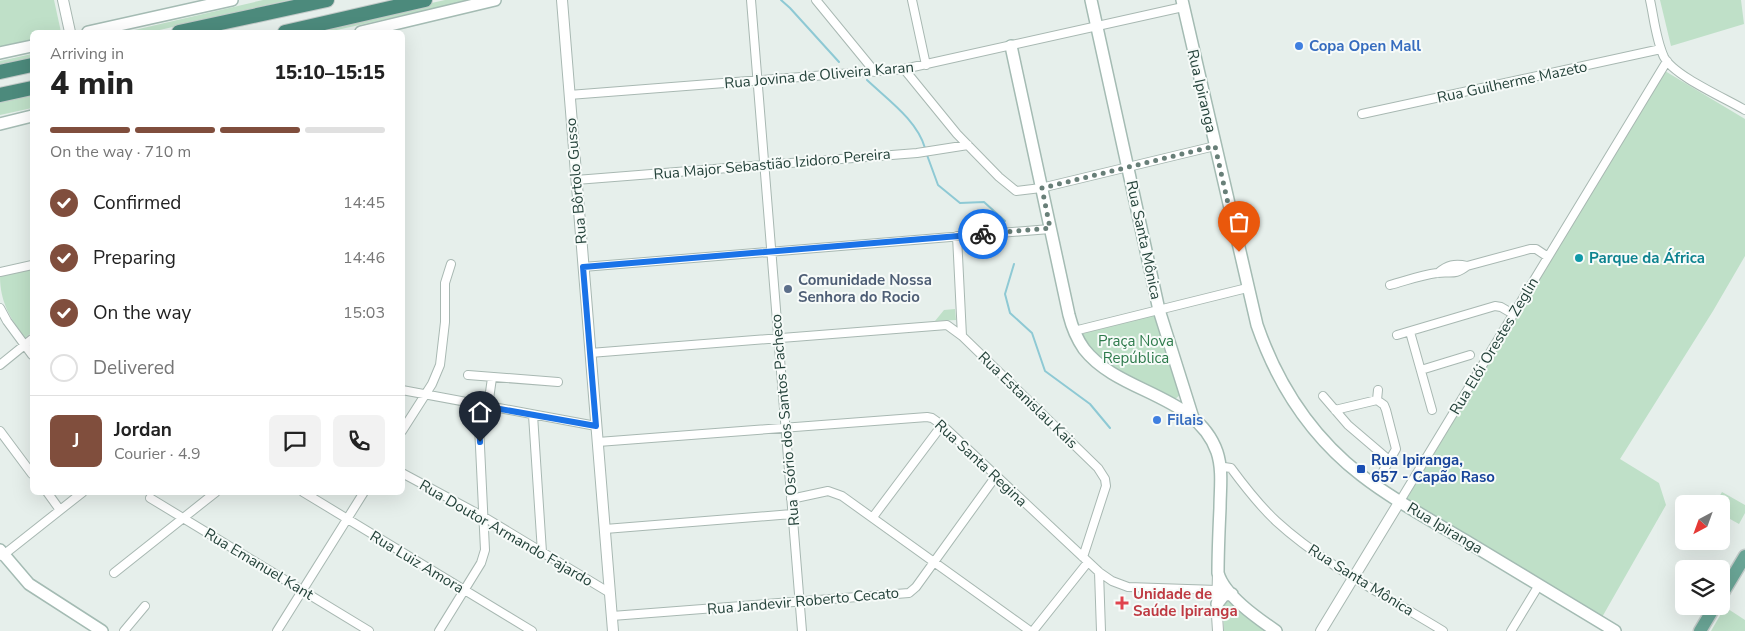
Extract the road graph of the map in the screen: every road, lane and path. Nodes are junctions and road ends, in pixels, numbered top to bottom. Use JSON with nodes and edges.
{"nodes":[{"id":1,"x":63,"y":0,"type":"edge"},
{"id":2,"x":232,"y":0,"type":"edge"},
{"id":3,"x":327,"y":0,"type":"edge"},
{"id":4,"x":425,"y":0,"type":"edge"},
{"id":5,"x":495,"y":0,"type":"edge"},
{"id":6,"x":562,"y":0,"type":"edge"},
{"id":7,"x":751,"y":0,"type":"edge"},
{"id":8,"x":816,"y":0,"type":"edge"},
{"id":9,"x":912,"y":0,"type":"edge"},
{"id":10,"x":1090,"y":0,"type":"edge"},
{"id":11,"x":1650,"y":0,"type":"edge"},
{"id":12,"x":194,"y":4,"type":"edge"},
{"id":13,"x":1183,"y":4,"type":"edge"},
{"id":14,"x":1096,"y":26,"type":"junction"},
{"id":15,"x":70,"y":30,"type":"edge"},
{"id":16,"x":96,"y":30,"type":"edge"},
{"id":17,"x":188,"y":30,"type":"edge"},
{"id":18,"x":294,"y":30,"type":"edge"},
{"id":19,"x":369,"y":30,"type":"edge"},
{"id":20,"x":30,"y":46,"type":"edge"},
{"id":21,"x":1011,"y":46,"type":"junction"},
{"id":22,"x":1662,"y":49,"type":"junction"},
{"id":23,"x":0,"y":53,"type":"edge"},
{"id":24,"x":1667,"y":61,"type":"junction"},
{"id":25,"x":30,"y":65,"type":"edge"},
{"id":26,"x":926,"y":65,"type":"junction"},
{"id":27,"x":904,"y":69,"type":"junction"},
{"id":28,"x":0,"y":72,"type":"edge"},
{"id":29,"x":876,"y":72,"type":"junction"},
{"id":30,"x":757,"y":81,"type":"junction"},
{"id":31,"x":30,"y":88,"type":"edge"},
{"id":32,"x":0,"y":95,"type":"edge"},
{"id":33,"x":569,"y":95,"type":"junction"},
{"id":34,"x":1745,"y":110,"type":"edge"},
{"id":35,"x":1362,"y":114,"type":"dead end"},
{"id":36,"x":30,"y":116,"type":"edge"},
{"id":37,"x":0,"y":124,"type":"edge"},
{"id":38,"x":968,"y":145,"type":"junction"},
{"id":39,"x":1215,"y":146,"type":"junction"},
{"id":40,"x":764,"y":165,"type":"junction"},
{"id":41,"x":1128,"y":167,"type":"junction"},
{"id":42,"x":576,"y":180,"type":"junction"},
{"id":43,"x":1042,"y":188,"type":"junction"},
{"id":44,"x":1050,"y":228,"type":"junction"},
{"id":45,"x":957,"y":236,"type":"junction"},
{"id":46,"x":771,"y":251,"type":"junction"},
{"id":47,"x":1548,"y":257,"type":"junction"},
{"id":48,"x":451,"y":264,"type":"dead end"},
{"id":49,"x":30,"y":265,"type":"edge"},
{"id":50,"x":583,"y":267,"type":"junction"},
{"id":51,"x":0,"y":272,"type":"edge"},
{"id":52,"x":1390,"y":285,"type":"dead end"},
{"id":53,"x":1247,"y":288,"type":"junction"},
{"id":54,"x":0,"y":308,"type":"edge"},
{"id":55,"x":1159,"y":310,"type":"junction"},
{"id":56,"x":1513,"y":314,"type":"junction"},
{"id":57,"x":1074,"y":331,"type":"junction"},
{"id":58,"x":1410,"y":332,"type":"junction"},
{"id":59,"x":962,"y":336,"type":"junction"},
{"id":60,"x":1397,"y":336,"type":"dead end"},
{"id":61,"x":778,"y":338,"type":"junction"},
{"id":62,"x":30,"y":341,"type":"edge"},
{"id":63,"x":25,"y":345,"type":"junction"},
{"id":64,"x":30,"y":352,"type":"edge"},
{"id":65,"x":590,"y":353,"type":"junction"},
{"id":66,"x":1470,"y":355,"type":"dead end"},
{"id":67,"x":0,"y":365,"type":"edge"},
{"id":68,"x":1421,"y":370,"type":"junction"},
{"id":69,"x":468,"y":375,"type":"dead end"},
{"id":70,"x":492,"y":378,"type":"junction"},
{"id":71,"x":558,"y":382,"type":"dead end"},
{"id":72,"x":1378,"y":390,"type":"dead end"},
{"id":73,"x":405,"y":391,"type":"edge"},
{"id":74,"x":425,"y":395,"type":"junction"},
{"id":75,"x":1323,"y":396,"type":"dead end"},
{"id":76,"x":1377,"y":400,"type":"junction"},
{"id":77,"x":478,"y":405,"type":"junction"},
{"id":78,"x":488,"y":406,"type":"junction"},
{"id":79,"x":1335,"y":410,"type":"junction"},
{"id":80,"x":1432,"y":410,"type":"dead end"},
{"id":81,"x":533,"y":415,"type":"junction"},
{"id":82,"x":1193,"y":418,"type":"junction"},
{"id":83,"x":942,"y":425,"type":"junction"},
{"id":84,"x":405,"y":426,"type":"edge"},
{"id":85,"x":596,"y":426,"type":"junction"},
{"id":86,"x":785,"y":427,"type":"junction"},
{"id":87,"x":0,"y":431,"type":"edge"},
{"id":88,"x":598,"y":442,"type":"junction"},
{"id":89,"x":1389,"y":460,"type":"junction"},
{"id":90,"x":30,"y":471,"type":"edge"},
{"id":91,"x":1220,"y":472,"type":"junction"},
{"id":92,"x":405,"y":475,"type":"edge"},
{"id":93,"x":996,"y":476,"type":"junction"},
{"id":94,"x":1375,"y":485,"type":"junction"},
{"id":95,"x":49,"y":495,"type":"edge"},
{"id":96,"x":79,"y":495,"type":"edge"},
{"id":97,"x":212,"y":495,"type":"edge"},
{"id":98,"x":308,"y":495,"type":"edge"},
{"id":99,"x":362,"y":495,"type":"edge"},
{"id":100,"x":150,"y":498,"type":"dead end"},
{"id":101,"x":791,"y":500,"type":"junction"},
{"id":102,"x":1400,"y":501,"type":"junction"},
{"id":103,"x":60,"y":510,"type":"junction"},
{"id":104,"x":792,"y":514,"type":"junction"},
{"id":105,"x":484,"y":517,"type":"junction"},
{"id":106,"x":873,"y":517,"type":"junction"},
{"id":107,"x":183,"y":518,"type":"junction"},
{"id":108,"x":347,"y":519,"type":"junction"},
{"id":109,"x":605,"y":529,"type":"junction"},
{"id":110,"x":542,"y":552,"type":"junction"},
{"id":111,"x":1,"y":554,"type":"edge"},
{"id":112,"x":1745,"y":556,"type":"edge"},
{"id":113,"x":1085,"y":560,"type":"junction"},
{"id":114,"x":934,"y":562,"type":"junction"},
{"id":115,"x":1099,"y":572,"type":"junction"},
{"id":116,"x":114,"y":573,"type":"dead end"},
{"id":117,"x":1218,"y":573,"type":"junction"},
{"id":118,"x":1354,"y":576,"type":"junction"},
{"id":119,"x":1730,"y":581,"type":"edge"},
{"id":120,"x":1539,"y":585,"type":"junction"},
{"id":121,"x":464,"y":590,"type":"junction"},
{"id":122,"x":1218,"y":590,"type":"junction"},
{"id":123,"x":303,"y":591,"type":"junction"},
{"id":124,"x":610,"y":593,"type":"junction"},
{"id":125,"x":1232,"y":594,"type":"junction"},
{"id":126,"x":799,"y":602,"type":"junction"},
{"id":127,"x":1217,"y":604,"type":"junction"},
{"id":128,"x":145,"y":606,"type":"dead end"},
{"id":129,"x":1710,"y":615,"type":"edge"},
{"id":130,"x":612,"y":616,"type":"junction"},
{"id":131,"x":102,"y":631,"type":"edge"},
{"id":132,"x":124,"y":631,"type":"edge"},
{"id":133,"x":277,"y":631,"type":"edge"},
{"id":134,"x":369,"y":631,"type":"edge"},
{"id":135,"x":440,"y":631,"type":"edge"},
{"id":136,"x":532,"y":631,"type":"edge"},
{"id":137,"x":613,"y":631,"type":"edge"},
{"id":138,"x":802,"y":631,"type":"edge"},
{"id":139,"x":1032,"y":631,"type":"edge"},
{"id":140,"x":1101,"y":631,"type":"edge"},
{"id":141,"x":1218,"y":631,"type":"edge"},
{"id":142,"x":1276,"y":631,"type":"edge"},
{"id":143,"x":1321,"y":631,"type":"edge"},
{"id":144,"x":1444,"y":631,"type":"edge"},
{"id":145,"x":1511,"y":631,"type":"edge"},
{"id":146,"x":1615,"y":631,"type":"edge"},
{"id":147,"x":1700,"y":631,"type":"edge"}],
"edges":[{"from":1,"to":15,"type":"street"},
{"from":2,"to":12,"type":"main road"},
{"from":3,"to":17,"type":"highway"},
{"from":4,"to":18,"type":"highway"},
{"from":5,"to":19,"type":"main road"},
{"from":6,"to":33,"type":"street","name":"Rua Bôrtolo Gusso"},
{"from":7,"to":30,"type":"street","name":"Rua Osório dos Santos Pacheco"},
{"from":8,"to":29,"type":"street"},
{"from":9,"to":26,"type":"street"},
{"from":10,"to":14,"type":"main road","name":"Rua Santa Mônica"},
{"from":11,"to":22,"type":"street"},
{"from":12,"to":16,"type":"main road"},
{"from":13,"to":14,"type":"street","name":"Rua Jovina de Oliveira Karan"},
{"from":13,"to":39,"type":"main road","name":"Rua Ipiranga"},
{"from":14,"to":21,"type":"street","name":"Rua Jovina de Oliveira Karan"},
{"from":14,"to":41,"type":"main road","name":"Rua Santa Mônica"},
{"from":20,"to":23,"type":"main road"},
{"from":21,"to":26,"type":"street","name":"Rua Jovina de Oliveira Karan"},
{"from":21,"to":43,"type":"main road"},
{"from":22,"to":24,"type":"street"},
{"from":22,"to":35,"type":"street","name":"Rua Guilherme Mazeto"},
{"from":24,"to":34,"type":"street"},
{"from":24,"to":47,"type":"street","name":"Rua Elói Orestes Zeglin"},
{"from":25,"to":28,"type":"highway"},
{"from":26,"to":27,"type":"street","name":"Rua Jovina de Oliveira Karan"},
{"from":27,"to":29,"type":"street","name":"Rua Jovina de Oliveira Karan"},
{"from":27,"to":38,"type":"street"},
{"from":29,"to":30,"type":"street","name":"Rua Jovina de Oliveira Karan"},
{"from":30,"to":33,"type":"street","name":"Rua Jovina de Oliveira Karan"},
{"from":30,"to":40,"type":"street","name":"Rua Osório dos Santos Pacheco"},
{"from":31,"to":32,"type":"highway"},
{"from":33,"to":42,"type":"street","name":"Rua Bôrtolo Gusso"},
{"from":36,"to":37,"type":"main road"},
{"from":38,"to":40,"type":"street","name":"Rua Major Sebastião Izidoro Pereira"},
{"from":38,"to":43,"type":"street"},
{"from":39,"to":41,"type":"street"},
{"from":39,"to":53,"type":"main road","name":"Rua Ipiranga"},
{"from":40,"to":42,"type":"street","name":"Rua Major Sebastião Izidoro Pereira"},
{"from":40,"to":46,"type":"street","name":"Rua Osório dos Santos Pacheco"},
{"from":41,"to":43,"type":"street"},
{"from":41,"to":55,"type":"main road","name":"Rua Santa Mônica"},
{"from":42,"to":50,"type":"street","name":"Rua Bôrtolo Gusso"},
{"from":43,"to":44,"type":"main road"},
{"from":44,"to":45,"type":"street"},
{"from":44,"to":57,"type":"main road"},
{"from":45,"to":46,"type":"street"},
{"from":45,"to":59,"type":"street"},
{"from":46,"to":50,"type":"street"},
{"from":46,"to":61,"type":"street","name":"Rua Osório dos Santos Pacheco"},
{"from":47,"to":52,"type":"street"},
{"from":47,"to":56,"type":"street","name":"Rua Elói Orestes Zeglin"},
{"from":48,"to":74,"type":"street"},
{"from":49,"to":51,"type":"street"},
{"from":50,"to":65,"type":"street","name":"Rua Bôrtolo Gusso"},
{"from":53,"to":55,"type":"street"},
{"from":53,"to":94,"type":"main road","name":"Rua Ipiranga"},
{"from":54,"to":63,"type":"street"},
{"from":55,"to":57,"type":"street"},
{"from":55,"to":82,"type":"main road","name":"Rua Santa Mônica"},
{"from":56,"to":58,"type":"street"},
{"from":56,"to":102,"type":"street","name":"Rua Elói Orestes Zeglin"},
{"from":57,"to":82,"type":"main road"},
{"from":58,"to":60,"type":"street"},
{"from":58,"to":68,"type":"street"},
{"from":59,"to":61,"type":"street","name":"Rua Estanislau Kais"},
{"from":59,"to":113,"type":"street","name":"Rua Estanislau Kais"},
{"from":61,"to":65,"type":"street","name":"Rua Estanislau Kais"},
{"from":61,"to":86,"type":"street","name":"Rua Osório dos Santos Pacheco"},
{"from":62,"to":63,"type":"street"},
{"from":63,"to":64,"type":"street"},
{"from":63,"to":67,"type":"street"},
{"from":65,"to":85,"type":"street","name":"Rua Bôrtolo Gusso"},
{"from":66,"to":68,"type":"street"},
{"from":68,"to":80,"type":"street"},
{"from":69,"to":70,"type":"street"},
{"from":70,"to":71,"type":"street"},
{"from":70,"to":78,"type":"street"},
{"from":72,"to":76,"type":"street"},
{"from":73,"to":74,"type":"street"},
{"from":74,"to":77,"type":"street"},
{"from":74,"to":84,"type":"street"},
{"from":75,"to":79,"type":"street"},
{"from":76,"to":79,"type":"street"},
{"from":76,"to":89,"type":"street"},
{"from":77,"to":78,"type":"street"},
{"from":77,"to":105,"type":"street"},
{"from":78,"to":81,"type":"street"},
{"from":79,"to":89,"type":"street"},
{"from":81,"to":85,"type":"street"},
{"from":81,"to":110,"type":"street"},
{"from":82,"to":91,"type":"main road"},
{"from":83,"to":86,"type":"street","name":"Rua Santa Regina"},
{"from":83,"to":93,"type":"street","name":"Rua Santa Regina"},
{"from":83,"to":106,"type":"street"},
{"from":85,"to":88,"type":"street","name":"Rua Bôrtolo Gusso"},
{"from":86,"to":88,"type":"street","name":"Rua Santa Regina"},
{"from":86,"to":101,"type":"street","name":"Rua Osório dos Santos Pacheco"},
{"from":87,"to":90,"type":"street"},
{"from":88,"to":109,"type":"street","name":"Rua Bôrtolo Gusso"},
{"from":89,"to":94,"type":"street"},
{"from":91,"to":117,"type":"main road"},
{"from":91,"to":118,"type":"street","name":"Rua Santa Mônica"},
{"from":92,"to":105,"type":"street","name":"Rua Doutor Armando Fajardo"},
{"from":93,"to":113,"type":"street","name":"Rua Santa Regina"},
{"from":93,"to":114,"type":"street","name":"Rua Jandevir Roberto Cecato"},
{"from":94,"to":102,"type":"main road","name":"Rua Ipiranga"},
{"from":95,"to":103,"type":"street"},
{"from":96,"to":103,"type":"street"},
{"from":97,"to":107,"type":"street"},
{"from":98,"to":108,"type":"street","name":"Rua Luiz Amora"},
{"from":99,"to":108,"type":"street"},
{"from":100,"to":107,"type":"street","name":"Rua Emanuel Kant"},
{"from":101,"to":104,"type":"street","name":"Rua Osório dos Santos Pacheco"},
{"from":101,"to":106,"type":"street"},
{"from":102,"to":118,"type":"street","name":"Rua Elói Orestes Zeglin"},
{"from":102,"to":120,"type":"main road","name":"Rua Ipiranga"},
{"from":103,"to":111,"type":"street"},
{"from":104,"to":109,"type":"street"},
{"from":104,"to":126,"type":"street","name":"Rua Osório dos Santos Pacheco"},
{"from":105,"to":110,"type":"street","name":"Rua Doutor Armando Fajardo"},
{"from":105,"to":121,"type":"street"},
{"from":106,"to":114,"type":"street"},
{"from":107,"to":116,"type":"street"},
{"from":107,"to":123,"type":"street","name":"Rua Emanuel Kant"},
{"from":108,"to":121,"type":"street","name":"Rua Luiz Amora"},
{"from":108,"to":123,"type":"street"},
{"from":109,"to":124,"type":"street","name":"Rua Bôrtolo Gusso"},
{"from":110,"to":124,"type":"street","name":"Rua Doutor Armando Fajardo"},
{"from":111,"to":131,"type":"main road"},
{"from":112,"to":119,"type":"main road"},
{"from":113,"to":115,"type":"street","name":"Rua Santa Regina"},
{"from":113,"to":139,"type":"street","name":"Rua Estanislau Kais"},
{"from":114,"to":126,"type":"street","name":"Rua Jandevir Roberto Cecato"},
{"from":114,"to":139,"type":"street"},
{"from":115,"to":122,"type":"street","name":"Rua Santa Regina"},
{"from":115,"to":140,"type":"street"},
{"from":117,"to":122,"type":"street"},
{"from":117,"to":125,"type":"main road"},
{"from":118,"to":143,"type":"street","name":"Rua Elói Orestes Zeglin"},
{"from":118,"to":144,"type":"street","name":"Rua Santa Mônica"},
{"from":120,"to":145,"type":"street"},
{"from":120,"to":146,"type":"main road","name":"Rua Ipiranga"},
{"from":121,"to":135,"type":"street"},
{"from":121,"to":136,"type":"street","name":"Rua Luiz Amora"},
{"from":122,"to":127,"type":"street"},
{"from":123,"to":133,"type":"street"},
{"from":123,"to":134,"type":"street","name":"Rua Emanuel Kant"},
{"from":124,"to":130,"type":"street","name":"Rua Bôrtolo Gusso"},
{"from":125,"to":127,"type":"main road"},
{"from":125,"to":142,"type":"main road"},
{"from":126,"to":130,"type":"street","name":"Rua Jandevir Roberto Cecato"},
{"from":126,"to":138,"type":"street","name":"Rua Osório dos Santos Pacheco"},
{"from":127,"to":141,"type":"street"},
{"from":128,"to":132,"type":"street"},
{"from":129,"to":147,"type":"main road"},
{"from":130,"to":137,"type":"street","name":"Rua Bôrtolo Gusso"}]}
